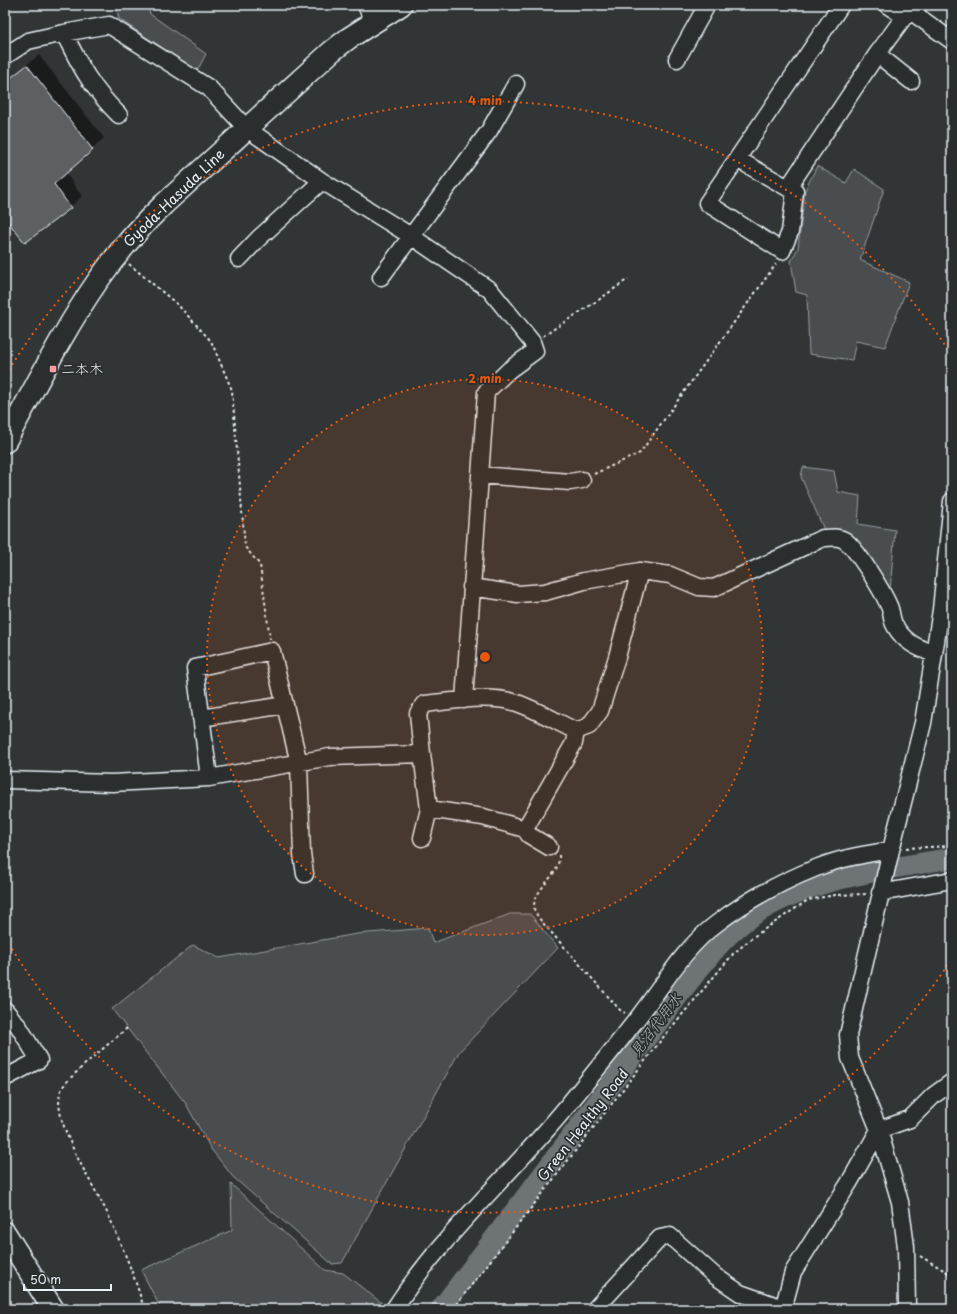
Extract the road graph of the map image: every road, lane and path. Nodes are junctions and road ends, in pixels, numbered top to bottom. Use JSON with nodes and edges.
{"nodes":[{"id":1,"x":401,"y":5,"type":"edge"},
{"id":2,"x":707,"y":5,"type":"edge"},
{"id":3,"x":841,"y":5,"type":"edge"},
{"id":4,"x":887,"y":5,"type":"edge"},
{"id":5,"x":909,"y":10,"type":"edge"},
{"id":6,"x":370,"y":13,"type":"edge"},
{"id":7,"x":64,"y":33,"type":"junction"},
{"id":8,"x":952,"y":41,"type":"edge"},
{"id":9,"x":877,"y":54,"type":"junction"},
{"id":10,"x":5,"y":56,"type":"edge"},
{"id":11,"x":677,"y":59,"type":"dead end"},
{"id":12,"x":911,"y":81,"type":"dead end"},
{"id":13,"x":516,"y":84,"type":"dead end"},
{"id":14,"x":119,"y":114,"type":"dead end"},
{"id":15,"x":246,"y":128,"type":"junction"},
{"id":16,"x":738,"y":159,"type":"junction"},
{"id":17,"x":322,"y":181,"type":"junction"},
{"id":18,"x":788,"y":188,"type":"junction"},
{"id":19,"x":411,"y":236,"type":"junction"},
{"id":20,"x":782,"y":251,"type":"junction"},
{"id":21,"x":118,"y":254,"type":"junction"},
{"id":22,"x":239,"y":259,"type":"dead end"},
{"id":23,"x":381,"y":277,"type":"dead end"},
{"id":24,"x":628,"y":279,"type":"dead end"},
{"id":25,"x":532,"y":342,"type":"junction"},
{"id":26,"x":6,"y":438,"type":"edge"},
{"id":27,"x":480,"y":475,"type":"junction"},
{"id":28,"x":582,"y":480,"type":"joint"},
{"id":29,"x":952,"y":501,"type":"edge"},
{"id":30,"x":640,"y":571,"type":"junction"},
{"id":31,"x":471,"y":587,"type":"junction"},
{"id":32,"x":272,"y":651,"type":"junction"},
{"id":33,"x":934,"y":654,"type":"junction"},
{"id":34,"x":464,"y":700,"type":"junction"},
{"id":35,"x":285,"y":705,"type":"junction"},
{"id":36,"x":201,"y":718,"type":"junction"},
{"id":37,"x":576,"y":731,"type":"junction"},
{"id":38,"x":422,"y":754,"type":"junction"},
{"id":39,"x":299,"y":763,"type":"junction"},
{"id":40,"x":209,"y":778,"type":"junction"},
{"id":41,"x":5,"y":780,"type":"edge"},
{"id":42,"x":429,"y":809,"type":"junction"},
{"id":43,"x":525,"y":829,"type":"junction"},
{"id":44,"x":422,"y":838,"type":"dead end"},
{"id":45,"x":952,"y":846,"type":"edge"},
{"id":46,"x":549,"y":847,"type":"joint"},
{"id":47,"x":890,"y":852,"type":"junction"},
{"id":48,"x":305,"y":874,"type":"dead end"},
{"id":49,"x":952,"y":880,"type":"edge"},
{"id":50,"x":881,"y":890,"type":"junction"},
{"id":51,"x":5,"y":1010,"type":"edge"},
{"id":52,"x":636,"y":1020,"type":"junction"},
{"id":53,"x":127,"y":1028,"type":"dead end"},
{"id":54,"x":5,"y":1078,"type":"edge"},
{"id":55,"x":952,"y":1082,"type":"edge"},
{"id":56,"x":878,"y":1130,"type":"junction"},
{"id":57,"x":5,"y":1232,"type":"edge"},
{"id":58,"x":906,"y":1247,"type":"junction"},
{"id":59,"x":952,"y":1275,"type":"edge"},
{"id":60,"x":783,"y":1308,"type":"edge"},
{"id":61,"x":53,"y":1309,"type":"edge"},
{"id":62,"x":144,"y":1309,"type":"edge"},
{"id":63,"x":394,"y":1309,"type":"edge"},
{"id":64,"x":453,"y":1309,"type":"edge"},
{"id":65,"x":595,"y":1309,"type":"edge"},
{"id":66,"x":907,"y":1309,"type":"edge"}],
"edges":[{"from":1,"to":6,"type":"main road","name":"Gyoda-Hasuda Line"},
{"from":2,"to":11,"type":"street"},
{"from":3,"to":16,"type":"street"},
{"from":4,"to":5,"type":"street"},
{"from":5,"to":8,"type":"street"},
{"from":5,"to":9,"type":"street"},
{"from":6,"to":15,"type":"main road","name":"Gyoda-Hasuda Line"},
{"from":7,"to":10,"type":"street"},
{"from":7,"to":14,"type":"street"},
{"from":7,"to":15,"type":"street"},
{"from":9,"to":12,"type":"street"},
{"from":9,"to":18,"type":"street"},
{"from":13,"to":19,"type":"street"},
{"from":15,"to":17,"type":"street"},
{"from":15,"to":21,"type":"main road","name":"Gyoda-Hasuda Line"},
{"from":16,"to":18,"type":"street"},
{"from":16,"to":20,"type":"street"},
{"from":17,"to":19,"type":"street"},
{"from":17,"to":22,"type":"street"},
{"from":18,"to":20,"type":"street"},
{"from":19,"to":23,"type":"street"},
{"from":19,"to":25,"type":"street"},
{"from":20,"to":28,"type":"path"},
{"from":21,"to":26,"type":"main road","name":"Gyoda-Hasuda Line"},
{"from":21,"to":32,"type":"path"},
{"from":24,"to":25,"type":"path"},
{"from":25,"to":27,"type":"street"},
{"from":27,"to":28,"type":"street"},
{"from":27,"to":31,"type":"street"},
{"from":29,"to":33,"type":"street"},
{"from":30,"to":31,"type":"street"},
{"from":30,"to":33,"type":"street"},
{"from":30,"to":37,"type":"street"},
{"from":31,"to":34,"type":"street"},
{"from":32,"to":35,"type":"street"},
{"from":32,"to":36,"type":"street"},
{"from":33,"to":47,"type":"street"},
{"from":34,"to":37,"type":"street"},
{"from":34,"to":38,"type":"street"},
{"from":35,"to":36,"type":"street"},
{"from":35,"to":39,"type":"street"},
{"from":36,"to":40,"type":"street"},
{"from":37,"to":43,"type":"street"},
{"from":38,"to":39,"type":"street"},
{"from":38,"to":42,"type":"street"},
{"from":39,"to":40,"type":"street"},
{"from":39,"to":48,"type":"street"},
{"from":40,"to":41,"type":"street"},
{"from":42,"to":43,"type":"street"},
{"from":42,"to":44,"type":"street"},
{"from":43,"to":46,"type":"street"},
{"from":45,"to":47,"type":"path"},
{"from":46,"to":52,"type":"path"},
{"from":47,"to":50,"type":"street"},
{"from":47,"to":52,"type":"street"},
{"from":49,"to":50,"type":"street"},
{"from":50,"to":56,"type":"street"},
{"from":50,"to":64,"type":"path","name":"Green Healthy Road"},
{"from":51,"to":54,"type":"street"},
{"from":52,"to":63,"type":"street"},
{"from":53,"to":62,"type":"path"},
{"from":55,"to":56,"type":"street"},
{"from":56,"to":58,"type":"street"},
{"from":56,"to":60,"type":"street"},
{"from":57,"to":61,"type":"main road"},
{"from":58,"to":59,"type":"path"},
{"from":58,"to":66,"type":"street"},
{"from":60,"to":65,"type":"street"}]}
